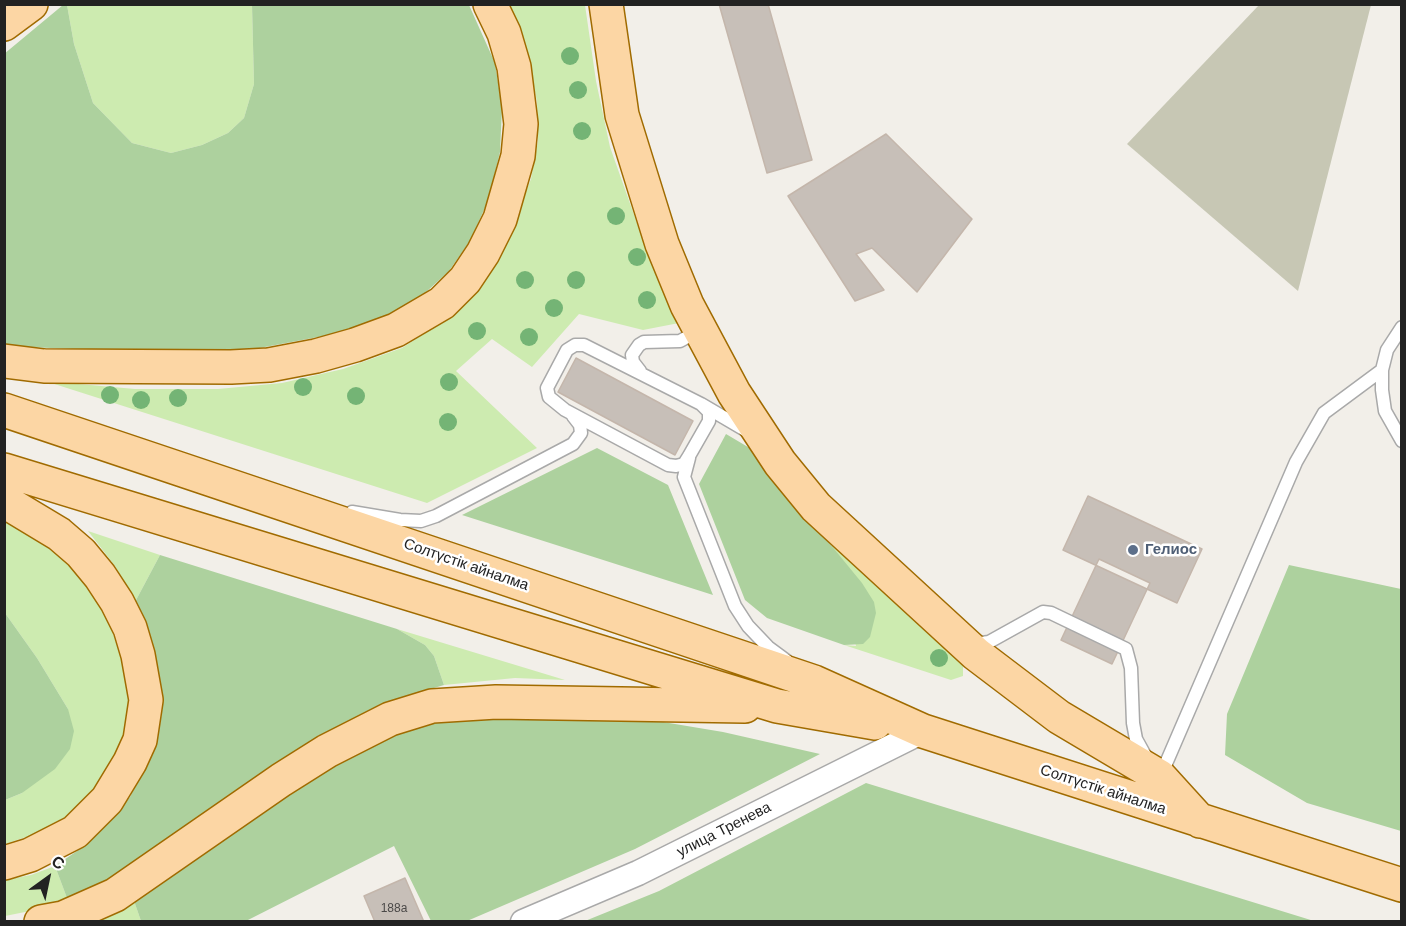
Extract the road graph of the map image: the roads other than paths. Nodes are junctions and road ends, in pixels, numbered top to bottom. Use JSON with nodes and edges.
{"nodes":[{"id":1,"x":31,"y":4,"type":"edge"},
{"id":2,"x":490,"y":4,"type":"edge"},
{"id":3,"x":606,"y":4,"type":"edge"},
{"id":4,"x":4,"y":24,"type":"edge"},
{"id":5,"x":693,"y":316,"type":"junction"},
{"id":6,"x":1401,"y":327,"type":"edge"},
{"id":7,"x":4,"y":361,"type":"edge"},
{"id":8,"x":1382,"y":370,"type":"junction"},
{"id":9,"x":646,"y":375,"type":"junction"},
{"id":10,"x":701,"y":404,"type":"junction"},
{"id":11,"x":4,"y":410,"type":"edge"},
{"id":12,"x":565,"y":410,"type":"junction"},
{"id":13,"x":1401,"y":441,"type":"edge"},
{"id":14,"x":689,"y":456,"type":"junction"},
{"id":15,"x":780,"y":463,"type":"junction"},
{"id":16,"x":4,"y":470,"type":"edge"},
{"id":17,"x":255,"y":495,"type":"junction"},
{"id":18,"x":4,"y":501,"type":"edge"},
{"id":19,"x":955,"y":635,"type":"junction"},
{"id":20,"x":814,"y":682,"type":"junction"},
{"id":21,"x":777,"y":706,"type":"junction"},
{"id":22,"x":923,"y":731,"type":"junction"},
{"id":23,"x":1151,"y":790,"type":"junction"},
{"id":24,"x":4,"y":862,"type":"edge"},
{"id":25,"x":1401,"y":885,"type":"edge"},
{"id":26,"x":41,"y":921,"type":"edge"},
{"id":27,"x":523,"y":921,"type":"edge"}],
"edges":[{"from":1,"to":4,"type":"main road"},
{"from":2,"to":7,"type":"main road"},
{"from":3,"to":5,"type":"main road"},
{"from":5,"to":9,"type":"lane"},
{"from":5,"to":15,"type":"main road"},
{"from":6,"to":8,"type":"lane"},
{"from":8,"to":13,"type":"lane"},
{"from":8,"to":23,"type":"lane"},
{"from":9,"to":10,"type":"lane"},
{"from":9,"to":12,"type":"lane"},
{"from":10,"to":14,"type":"lane"},
{"from":10,"to":15,"type":"lane"},
{"from":11,"to":17,"type":"main road","name":"Солтүстік айналма"},
{"from":12,"to":14,"type":"lane"},
{"from":12,"to":17,"type":"lane"},
{"from":14,"to":20,"type":"lane"},
{"from":15,"to":19,"type":"main road"},
{"from":16,"to":21,"type":"main road","name":"Солтүстік айналма"},
{"from":17,"to":20,"type":"main road","name":"Солтүстік айналма"},
{"from":18,"to":24,"type":"main road"},
{"from":19,"to":23,"type":"main road"},
{"from":19,"to":23,"type":"lane"},
{"from":20,"to":22,"type":"main road","name":"Солтүстік айналма"},
{"from":21,"to":22,"type":"main road","name":"Солтүстік айналма"},
{"from":21,"to":26,"type":"main road"},
{"from":22,"to":23,"type":"main road","name":"Солтүстік айналма"},
{"from":22,"to":27,"type":"street","name":"улица Тренева"},
{"from":23,"to":25,"type":"main road"}]}
